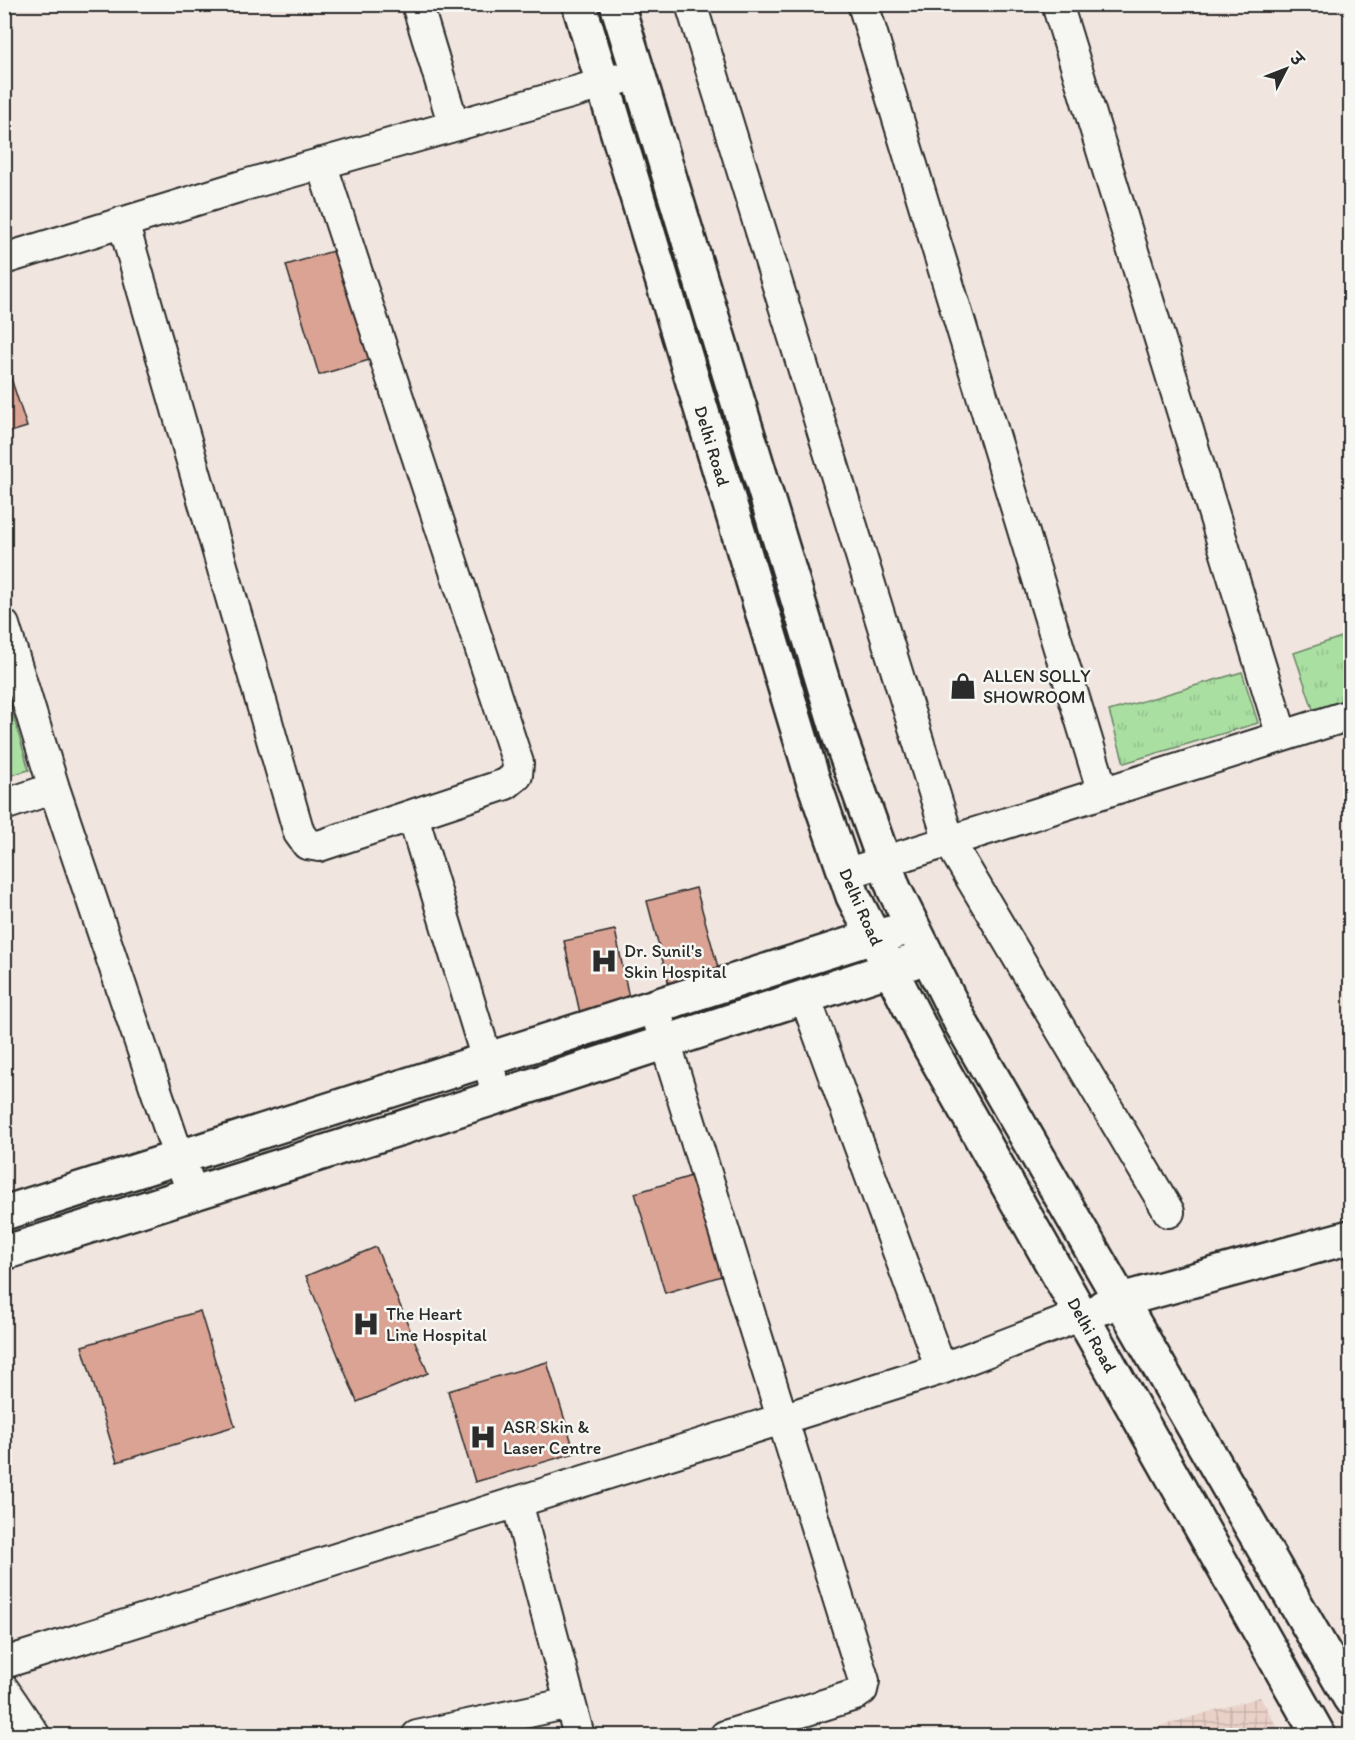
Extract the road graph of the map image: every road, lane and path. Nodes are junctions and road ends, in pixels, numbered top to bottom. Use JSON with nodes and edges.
{"nodes":[{"id":1,"x":417,"y":4,"type":"edge"},
{"id":2,"x":579,"y":4,"type":"edge"},
{"id":3,"x":617,"y":4,"type":"edge"},
{"id":4,"x":691,"y":4,"type":"edge"},
{"id":5,"x":863,"y":4,"type":"edge"},
{"id":6,"x":1057,"y":4,"type":"edge"},
{"id":7,"x":638,"y":74,"type":"junction"},
{"id":8,"x":603,"y":83,"type":"junction"},
{"id":9,"x":454,"y":126,"type":"junction"},
{"id":10,"x":321,"y":164,"type":"junction"},
{"id":11,"x":123,"y":222,"type":"junction"},
{"id":12,"x":4,"y":259,"type":"edge"},
{"id":13,"x":4,"y":625,"type":"edge"},
{"id":14,"x":1350,"y":715,"type":"edge"},
{"id":15,"x":1282,"y":736,"type":"junction"},
{"id":16,"x":54,"y":788,"type":"junction"},
{"id":17,"x":1103,"y":793,"type":"junction"},
{"id":18,"x":4,"y":805,"type":"edge"},
{"id":19,"x":413,"y":816,"type":"junction"},
{"id":20,"x":949,"y":841,"type":"junction"},
{"id":21,"x":884,"y":862,"type":"junction"},
{"id":22,"x":845,"y":874,"type":"junction"},
{"id":23,"x":913,"y":928,"type":"junction"},
{"id":24,"x":873,"y":937,"type":"junction"},
{"id":25,"x":928,"y":957,"type":"junction"},
{"id":26,"x":890,"y":969,"type":"junction"},
{"id":27,"x":805,"y":997,"type":"junction"},
{"id":28,"x":654,"y":1006,"type":"junction"},
{"id":29,"x":665,"y":1042,"type":"junction"},
{"id":30,"x":486,"y":1060,"type":"junction"},
{"id":31,"x":498,"y":1096,"type":"junction"},
{"id":32,"x":180,"y":1160,"type":"junction"},
{"id":33,"x":193,"y":1194,"type":"junction"},
{"id":34,"x":4,"y":1212,"type":"edge"},
{"id":35,"x":1169,"y":1212,"type":"dead end"},
{"id":36,"x":1350,"y":1237,"type":"edge"},
{"id":37,"x":4,"y":1253,"type":"edge"},
{"id":38,"x":1121,"y":1300,"type":"junction"},
{"id":39,"x":1082,"y":1315,"type":"junction"},
{"id":40,"x":941,"y":1370,"type":"junction"},
{"id":41,"x":782,"y":1419,"type":"junction"},
{"id":42,"x":517,"y":1502,"type":"junction"},
{"id":43,"x":4,"y":1662,"type":"edge"},
{"id":44,"x":4,"y":1689,"type":"edge"},
{"id":45,"x":1350,"y":1698,"type":"edge"},
{"id":46,"x":570,"y":1703,"type":"junction"},
{"id":47,"x":23,"y":1731,"type":"edge"},
{"id":48,"x":417,"y":1736,"type":"edge"},
{"id":49,"x":579,"y":1736,"type":"edge"},
{"id":50,"x":725,"y":1736,"type":"edge"},
{"id":51,"x":1319,"y":1736,"type":"edge"}],
"edges":[{"from":1,"to":9,"type":"street"},
{"from":2,"to":8,"type":"main road","name":"Delhi Road"},
{"from":3,"to":7,"type":"main road","name":"Delhi Road"},
{"from":4,"to":20,"type":"street"},
{"from":5,"to":17,"type":"street"},
{"from":6,"to":15,"type":"street"},
{"from":7,"to":8,"type":"street"},
{"from":7,"to":21,"type":"main road","name":"Delhi Road"},
{"from":8,"to":9,"type":"street"},
{"from":8,"to":22,"type":"main road","name":"Delhi Road"},
{"from":9,"to":10,"type":"street"},
{"from":10,"to":11,"type":"street"},
{"from":10,"to":19,"type":"street"},
{"from":11,"to":12,"type":"street"},
{"from":11,"to":19,"type":"street"},
{"from":13,"to":16,"type":"street"},
{"from":14,"to":15,"type":"street"},
{"from":15,"to":17,"type":"street"},
{"from":16,"to":18,"type":"street"},
{"from":16,"to":32,"type":"street"},
{"from":17,"to":20,"type":"street"},
{"from":19,"to":30,"type":"street"},
{"from":20,"to":21,"type":"street"},
{"from":20,"to":35,"type":"street"},
{"from":21,"to":22,"type":"street"},
{"from":21,"to":23,"type":"main road","name":"Delhi Road"},
{"from":22,"to":24,"type":"main road","name":"Delhi Road"},
{"from":23,"to":24,"type":"main road"},
{"from":23,"to":25,"type":"main road","name":"Delhi Road"},
{"from":24,"to":26,"type":"main road","name":"Delhi Road"},
{"from":24,"to":28,"type":"main road"},
{"from":25,"to":26,"type":"main road"},
{"from":25,"to":38,"type":"main road","name":"Delhi Road"},
{"from":26,"to":27,"type":"main road"},
{"from":26,"to":39,"type":"main road","name":"Delhi Road"},
{"from":27,"to":29,"type":"main road"},
{"from":27,"to":40,"type":"street"},
{"from":28,"to":29,"type":"street"},
{"from":28,"to":30,"type":"main road"},
{"from":29,"to":31,"type":"main road"},
{"from":29,"to":41,"type":"street"},
{"from":30,"to":31,"type":"street"},
{"from":30,"to":32,"type":"main road"},
{"from":31,"to":33,"type":"main road"},
{"from":32,"to":33,"type":"street"},
{"from":32,"to":34,"type":"main road"},
{"from":33,"to":37,"type":"main road"},
{"from":36,"to":38,"type":"main road"},
{"from":38,"to":39,"type":"main road"},
{"from":38,"to":45,"type":"main road","name":"Delhi Road"},
{"from":39,"to":40,"type":"street"},
{"from":39,"to":51,"type":"main road","name":"Delhi Road"},
{"from":40,"to":41,"type":"street"},
{"from":41,"to":42,"type":"street"},
{"from":41,"to":50,"type":"street"},
{"from":42,"to":43,"type":"street"},
{"from":42,"to":46,"type":"street"},
{"from":44,"to":47,"type":"street"},
{"from":46,"to":48,"type":"street"},
{"from":46,"to":49,"type":"street"}]}
